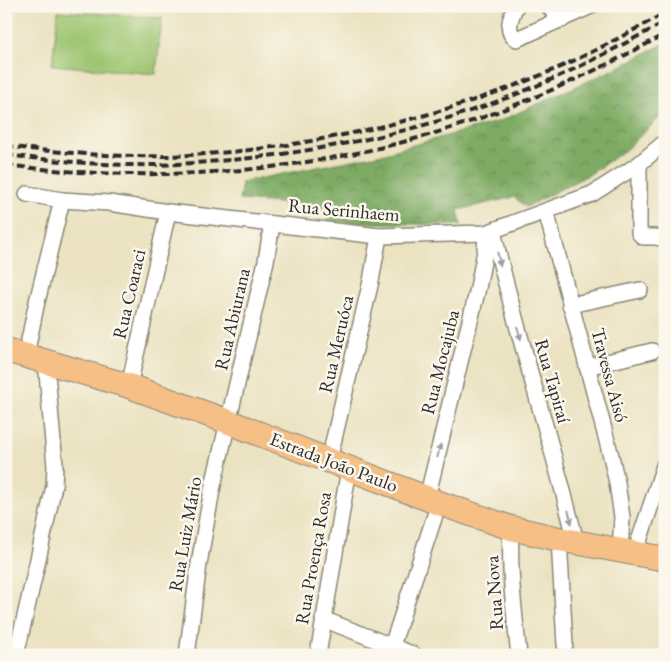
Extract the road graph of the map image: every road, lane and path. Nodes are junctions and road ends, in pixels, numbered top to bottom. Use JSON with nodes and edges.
{"nodes":[{"id":1,"x":516,"y":6,"type":"edge"},
{"id":2,"x":548,"y":6,"type":"edge"},
{"id":3,"x":591,"y":6,"type":"edge"},
{"id":4,"x":562,"y":20,"type":"junction"},
{"id":5,"x":665,"y":142,"type":"edge"},
{"id":6,"x":639,"y":164,"type":"junction"},
{"id":7,"x":27,"y":194,"type":"dead end"},
{"id":8,"x":62,"y":200,"type":"junction"},
{"id":9,"x":546,"y":211,"type":"junction"},
{"id":10,"x":168,"y":212,"type":"junction"},
{"id":11,"x":272,"y":224,"type":"junction"},
{"id":12,"x":489,"y":232,"type":"junction"},
{"id":13,"x":379,"y":236,"type":"junction"},
{"id":14,"x":665,"y":238,"type":"edge"},
{"id":15,"x":506,"y":286,"type":"junction"},
{"id":16,"x":478,"y":288,"type":"junction"},
{"id":17,"x":640,"y":290,"type":"dead end"},
{"id":18,"x":570,"y":305,"type":"junction"},
{"id":19,"x":652,"y":351,"type":"dead end"},
{"id":20,"x":26,"y":356,"type":"edge"},
{"id":21,"x":587,"y":366,"type":"junction"},
{"id":22,"x":129,"y":386,"type":"junction"},
{"id":23,"x":229,"y":422,"type":"junction"},
{"id":24,"x":665,"y":463,"type":"edge"},
{"id":25,"x":338,"y":464,"type":"junction"},
{"id":26,"x":433,"y":501,"type":"junction"},
{"id":27,"x":511,"y":528,"type":"junction"},
{"id":28,"x":568,"y":540,"type":"junction"},
{"id":29,"x":628,"y":552,"type":"junction"},
{"id":30,"x":665,"y":559,"type":"edge"},
{"id":31,"x":323,"y":619,"type":"junction"},
{"id":32,"x":565,"y":645,"type":"dead end"},
{"id":33,"x":392,"y":646,"type":"junction"},
{"id":34,"x":191,"y":653,"type":"edge"},
{"id":35,"x":16,"y":655,"type":"edge"},
{"id":36,"x":318,"y":655,"type":"edge"},
{"id":37,"x":414,"y":655,"type":"edge"},
{"id":38,"x":519,"y":655,"type":"edge"}],
"edges":[{"from":1,"to":4,"type":"street"},
{"from":2,"to":4,"type":"street"},
{"from":3,"to":4,"type":"street"},
{"from":5,"to":6,"type":"street","name":"Rua Serinhaem"},
{"from":6,"to":9,"type":"street","name":"Rua Serinhaem"},
{"from":6,"to":14,"type":"street"},
{"from":7,"to":8,"type":"street","name":"Rua Serinhaem"},
{"from":8,"to":10,"type":"street","name":"Rua Serinhaem"},
{"from":8,"to":20,"type":"street"},
{"from":9,"to":12,"type":"street","name":"Rua Serinhaem"},
{"from":9,"to":18,"type":"street","name":"Travessa Aisó"},
{"from":10,"to":11,"type":"street","name":"Rua Serinhaem"},
{"from":10,"to":22,"type":"street","name":"Rua Coaraci"},
{"from":11,"to":13,"type":"street","name":"Rua Serinhaem"},
{"from":11,"to":23,"type":"street","name":"Rua Abiurana"},
{"from":12,"to":13,"type":"street","name":"Rua Serinhaem"},
{"from":12,"to":15,"type":"street","name":"Rua Tapiraí","one_way":true},
{"from":12,"to":16,"type":"street","name":"Rua Mocajuba"},
{"from":13,"to":25,"type":"street","name":"Rua Meruóca"},
{"from":15,"to":16,"type":"street"},
{"from":15,"to":28,"type":"street","name":"Rua Tapiraí","one_way":true},
{"from":26,"to":16,"type":"street","name":"Rua Mocajuba","one_way":true},
{"from":17,"to":18,"type":"street"},
{"from":18,"to":21,"type":"street","name":"Travessa Aisó"},
{"from":19,"to":21,"type":"street"},
{"from":20,"to":22,"type":"main road","name":"Estrada João Paulo"},
{"from":20,"to":35,"type":"street"},
{"from":21,"to":29,"type":"street","name":"Travessa Aisó"},
{"from":22,"to":23,"type":"main road","name":"Estrada João Paulo"},
{"from":23,"to":25,"type":"main road","name":"Estrada João Paulo"},
{"from":23,"to":34,"type":"street","name":"Rua Luiz Mário"},
{"from":24,"to":29,"type":"street"},
{"from":25,"to":26,"type":"main road","name":"Estrada João Paulo"},
{"from":25,"to":31,"type":"street","name":"Rua Proença Rosa"},
{"from":26,"to":27,"type":"main road","name":"Estrada João Paulo"},
{"from":26,"to":33,"type":"street","name":"Rua Mocajuba"},
{"from":27,"to":28,"type":"main road","name":"Estrada João Paulo"},
{"from":27,"to":38,"type":"street","name":"Rua Nova"},
{"from":28,"to":29,"type":"main road","name":"Estrada João Paulo"},
{"from":28,"to":32,"type":"street","name":"Rua Tapiraí"},
{"from":29,"to":30,"type":"main road","name":"Estrada João Paulo"},
{"from":31,"to":33,"type":"street"},
{"from":31,"to":36,"type":"street","name":"Rua Proença Rosa"},
{"from":33,"to":37,"type":"street"}]}
